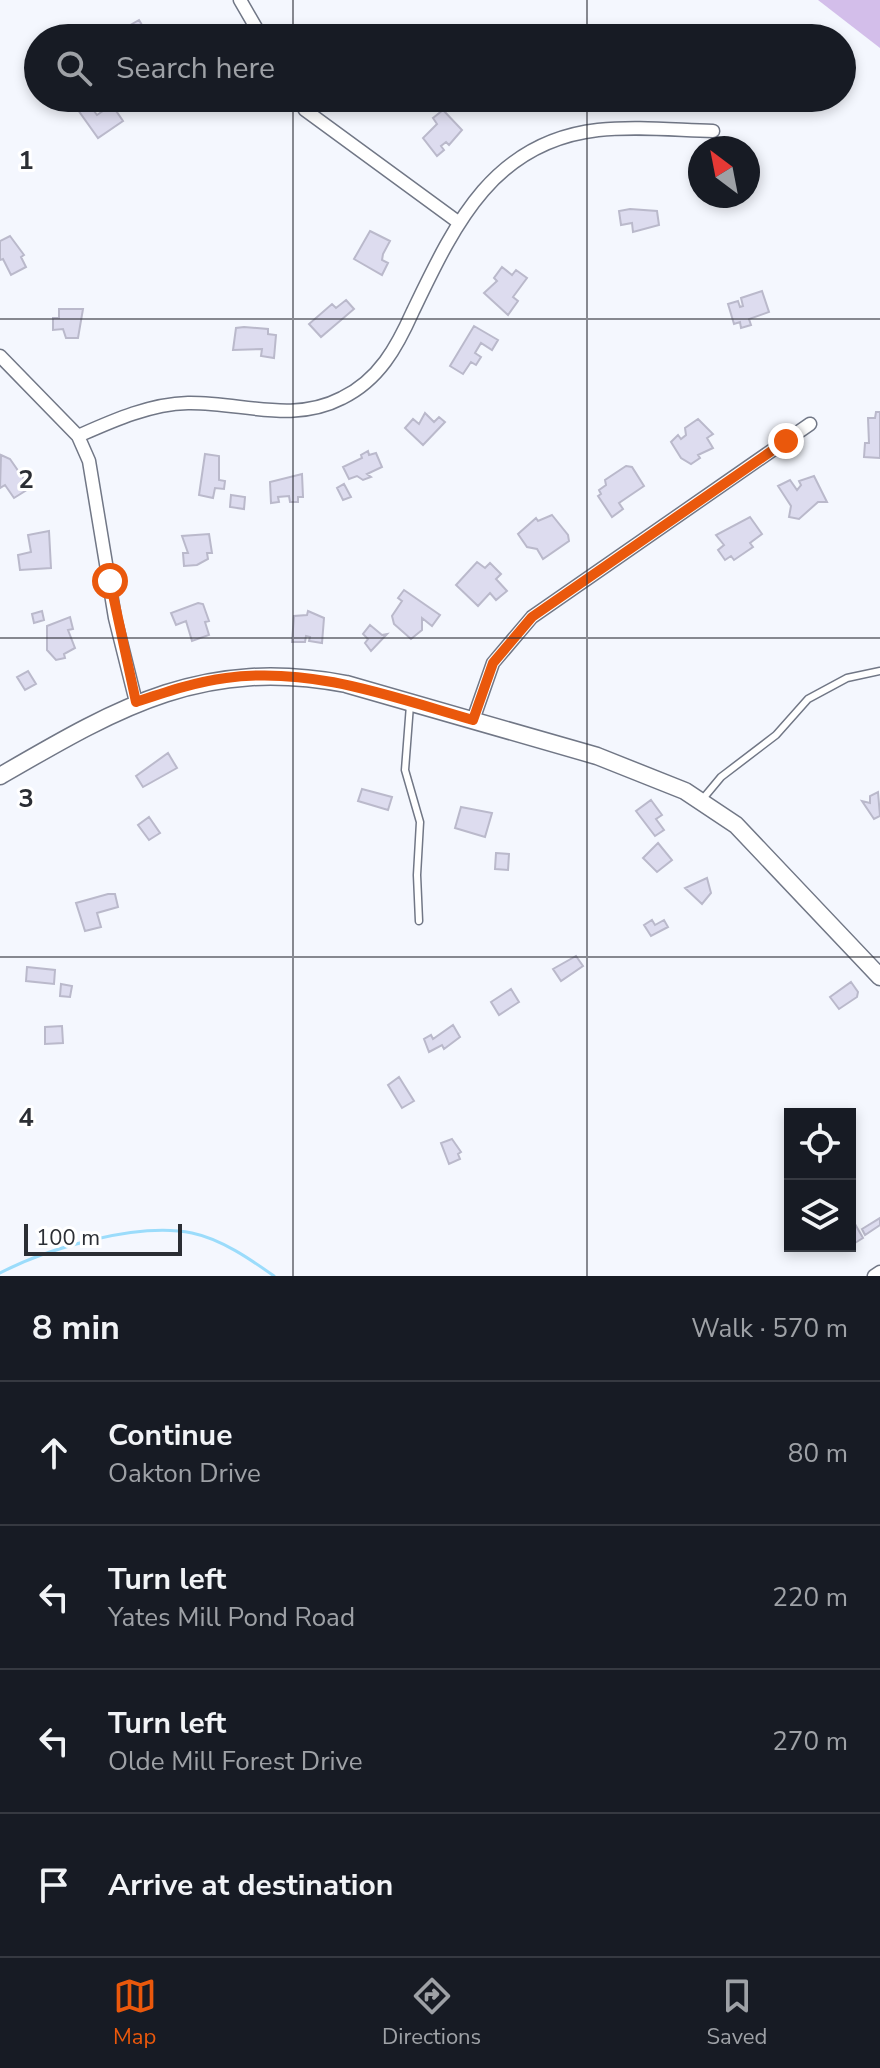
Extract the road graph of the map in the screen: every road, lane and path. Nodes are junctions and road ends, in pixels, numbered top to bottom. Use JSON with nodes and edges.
{"nodes":[{"id":1,"x":240,"y":0,"type":"edge"},
{"id":2,"x":254,"y":24,"type":"edge"},
{"id":3,"x":308,"y":112,"type":"edge"},
{"id":4,"x":713,"y":131,"type":"dead end"},
{"id":5,"x":458,"y":222,"type":"junction"},
{"id":6,"x":0,"y":356,"type":"edge"},
{"id":7,"x":810,"y":424,"type":"dead end"},
{"id":8,"x":78,"y":436,"type":"junction"},
{"id":9,"x":880,"y":671,"type":"edge"},
{"id":10,"x":136,"y":702,"type":"junction"},
{"id":11,"x":410,"y":702,"type":"junction"},
{"id":12,"x":473,"y":720,"type":"junction"},
{"id":13,"x":0,"y":776,"type":"edge"},
{"id":14,"x":701,"y":801,"type":"junction"},
{"id":15,"x":419,"y":921,"type":"dead end"},
{"id":16,"x":880,"y":977,"type":"edge"},
{"id":17,"x":880,"y":1272,"type":"edge"},
{"id":18,"x":874,"y":1276,"type":"edge"}],
"edges":[{"from":1,"to":2,"type":"street"},
{"from":3,"to":5,"type":"street"},
{"from":4,"to":5,"type":"street"},
{"from":5,"to":8,"type":"street"},
{"from":6,"to":8,"type":"street"},
{"from":7,"to":12,"type":"street"},
{"from":8,"to":10,"type":"street"},
{"from":9,"to":14,"type":"lane"},
{"from":10,"to":11,"type":"street"},
{"from":10,"to":13,"type":"street"},
{"from":11,"to":12,"type":"street"},
{"from":11,"to":15,"type":"lane"},
{"from":12,"to":14,"type":"street"},
{"from":14,"to":16,"type":"street"},
{"from":17,"to":18,"type":"street"}]}
